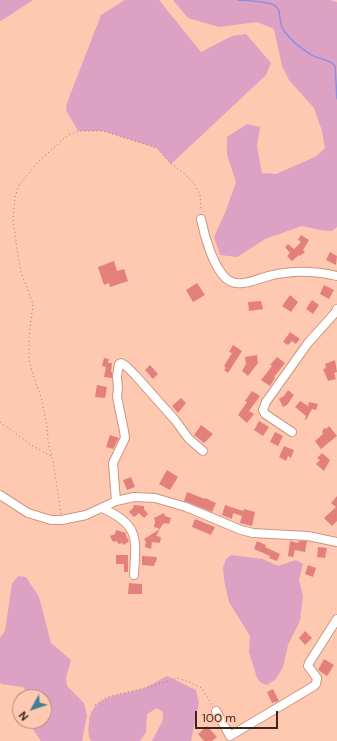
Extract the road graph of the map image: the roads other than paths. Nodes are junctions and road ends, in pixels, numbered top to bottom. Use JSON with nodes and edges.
{"nodes":[{"id":1,"x":201,"y":218,"type":"road end"},
{"id":2,"x":337,"y":276,"type":"edge"},
{"id":3,"x":337,"y":309,"type":"edge"},
{"id":4,"x":292,"y":432,"type":"dead end"},
{"id":5,"x":203,"y":451,"type":"dead end"},
{"id":6,"x":0,"y":495,"type":"edge"},
{"id":7,"x":116,"y":501,"type":"junction"},
{"id":8,"x":102,"y":508,"type":"junction"},
{"id":9,"x":336,"y":540,"type":"edge"},
{"id":10,"x":134,"y":576,"type":"dead end"},
{"id":11,"x":337,"y":619,"type":"edge"},
{"id":12,"x":216,"y":711,"type":"road end"}],
"edges":[{"from":1,"to":2,"type":"street"},
{"from":3,"to":4,"type":"street"},
{"from":5,"to":7,"type":"street"},
{"from":6,"to":8,"type":"street"},
{"from":7,"to":8,"type":"street"},
{"from":7,"to":9,"type":"street"},
{"from":8,"to":10,"type":"street"},
{"from":11,"to":12,"type":"street"}]}
